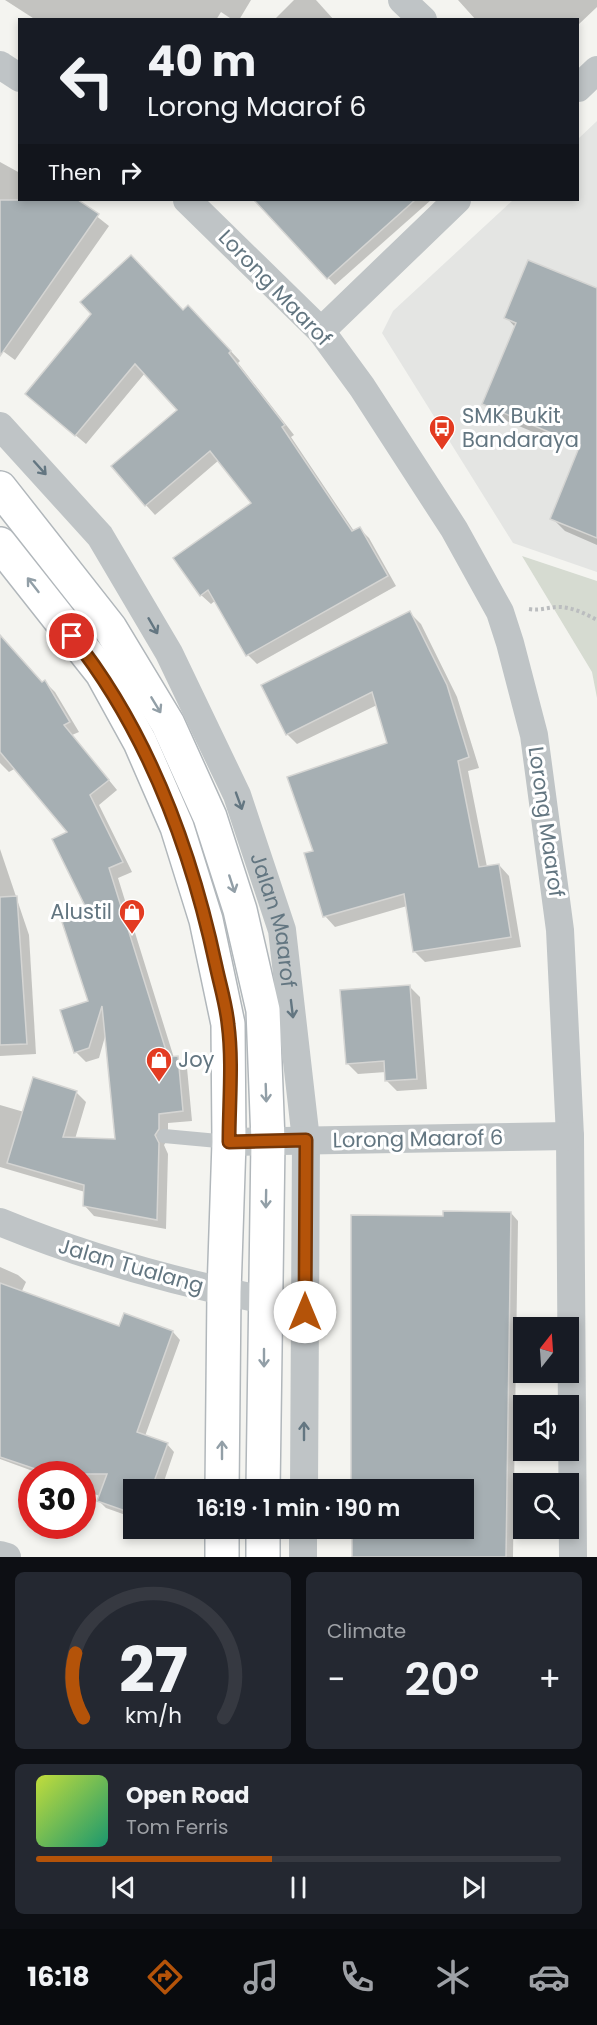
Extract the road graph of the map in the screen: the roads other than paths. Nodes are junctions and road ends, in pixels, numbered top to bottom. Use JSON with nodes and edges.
{"nodes":[{"id":1,"x":402,"y":0,"type":"edge"},
{"id":2,"x":421,"y":18,"type":"edge"},
{"id":3,"x":0,"y":65,"type":"edge"},
{"id":4,"x":597,"y":70,"type":"edge"},
{"id":5,"x":18,"y":77,"type":"edge"},
{"id":6,"x":579,"y":87,"type":"edge"},
{"id":7,"x":188,"y":201,"type":"edge"},
{"id":8,"x":457,"y":201,"type":"edge"},
{"id":9,"x":321,"y":331,"type":"junction"},
{"id":10,"x":0,"y":426,"type":"edge"},
{"id":11,"x":0,"y":488,"type":"edge"},
{"id":12,"x":0,"y":544,"type":"edge"},
{"id":13,"x":164,"y":1136,"type":"dead end"},
{"id":14,"x":570,"y":1136,"type":"junction"},
{"id":15,"x":306,"y":1140,"type":"junction"},
{"id":16,"x":268,"y":1141,"type":"junction"},
{"id":17,"x":229,"y":1142,"type":"junction"},
{"id":18,"x":0,"y":1222,"type":"edge"},
{"id":19,"x":224,"y":1292,"type":"junction"},
{"id":20,"x":265,"y":1299,"type":"junction"},
{"id":21,"x":222,"y":1479,"type":"edge"},
{"id":22,"x":264,"y":1479,"type":"edge"},
{"id":23,"x":304,"y":1479,"type":"edge"},
{"id":24,"x":222,"y":1539,"type":"edge"},
{"id":25,"x":263,"y":1539,"type":"edge"},
{"id":26,"x":303,"y":1539,"type":"edge"},
{"id":27,"x":0,"y":1555,"type":"edge"},
{"id":28,"x":7,"y":1557,"type":"edge"},
{"id":29,"x":222,"y":1557,"type":"edge"},
{"id":30,"x":263,"y":1557,"type":"edge"},
{"id":31,"x":303,"y":1557,"type":"edge"},
{"id":32,"x":573,"y":1557,"type":"edge"}],
"edges":[{"from":1,"to":2,"type":"street"},
{"from":3,"to":5,"type":"street"},
{"from":4,"to":6,"type":"street"},
{"from":7,"to":9,"type":"street","name":"Lorong Maarof"},
{"from":8,"to":9,"type":"street"},
{"from":9,"to":14,"type":"street","name":"Lorong Maarof"},
{"from":10,"to":15,"type":"street","name":"Jalan Maarof","one_way":true},
{"from":11,"to":16,"type":"main road","name":"Jalan Maarof","one_way":true},
{"from":17,"to":12,"type":"main road","one_way":true},
{"from":13,"to":17,"type":"lane"},
{"from":14,"to":15,"type":"street","name":"Lorong Maarof 6"},
{"from":14,"to":32,"type":"street","name":"Lorong Maarof"},
{"from":15,"to":16,"type":"street","name":"Lorong Maarof 6"},
{"from":23,"to":15,"type":"street","name":"Jalan Maarof","one_way":true},
{"from":16,"to":17,"type":"street","name":"Lorong Maarof 6"},
{"from":16,"to":20,"type":"main road","name":"Jalan Maarof","one_way":true},
{"from":17,"to":19,"type":"main road"},
{"from":18,"to":19,"type":"street","name":"Jalan Tualang"},
{"from":19,"to":20,"type":"street","name":"Jalan Tualang"},
{"from":21,"to":19,"type":"main road","one_way":true},
{"from":20,"to":22,"type":"main road","name":"Jalan Maarof","one_way":true},
{"from":24,"to":29,"type":"main road"},
{"from":25,"to":30,"type":"main road"},
{"from":26,"to":31,"type":"street"},
{"from":27,"to":28,"type":"street"}]}
